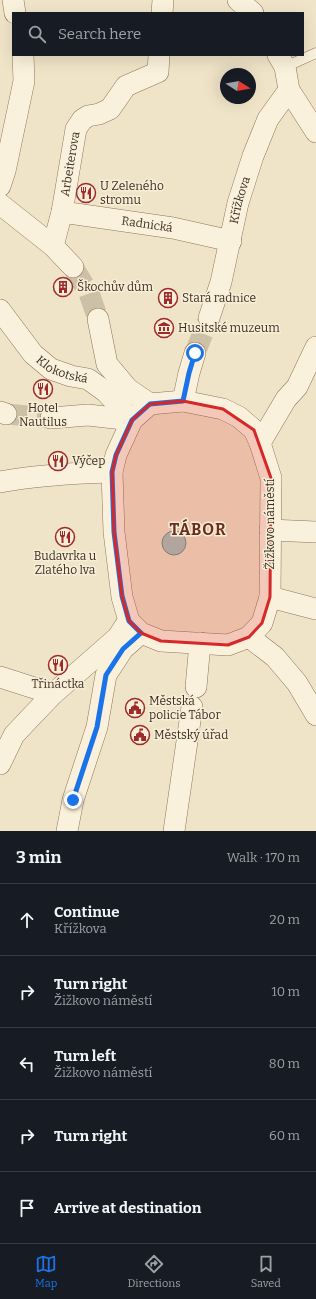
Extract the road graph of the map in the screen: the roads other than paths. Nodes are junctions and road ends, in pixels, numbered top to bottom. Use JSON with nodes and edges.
{"nodes":[{"id":1,"x":12,"y":0,"type":"edge"},
{"id":2,"x":163,"y":0,"type":"edge"},
{"id":3,"x":15,"y":12,"type":"edge"},
{"id":4,"x":162,"y":12,"type":"edge"},
{"id":5,"x":316,"y":53,"type":"edge"},
{"id":6,"x":23,"y":56,"type":"edge"},
{"id":7,"x":159,"y":56,"type":"edge"},
{"id":8,"x":303,"y":56,"type":"edge"},
{"id":9,"x":304,"y":56,"type":"edge"},
{"id":10,"x":281,"y":61,"type":"edge"},
{"id":11,"x":289,"y":90,"type":"junction"},
{"id":12,"x":316,"y":132,"type":"edge"},
{"id":13,"x":0,"y":186,"type":"edge"},
{"id":14,"x":0,"y":204,"type":"edge"},
{"id":15,"x":62,"y":212,"type":"junction"},
{"id":16,"x":231,"y":241,"type":"junction"},
{"id":17,"x":53,"y":246,"type":"junction"},
{"id":18,"x":73,"y":267,"type":"tunnel mouth"},
{"id":19,"x":0,"y":310,"type":"edge"},
{"id":20,"x":209,"y":318,"type":"tunnel mouth"},
{"id":21,"x":98,"y":319,"type":"tunnel mouth"},
{"id":22,"x":195,"y":353,"type":"tunnel mouth"},
{"id":23,"x":314,"y":359,"type":"edge"},
{"id":24,"x":183,"y":401,"type":"junction"},
{"id":25,"x":150,"y":404,"type":"junction"},
{"id":26,"x":51,"y":418,"type":"tunnel mouth"},
{"id":27,"x":132,"y":420,"type":"junction"},
{"id":28,"x":260,"y":443,"type":"junction"},
{"id":29,"x":112,"y":472,"type":"junction"},
{"id":30,"x":0,"y":482,"type":"edge"},
{"id":31,"x":270,"y":530,"type":"junction"},
{"id":32,"x":316,"y":532,"type":"edge"},
{"id":33,"x":270,"y":598,"type":"junction"},
{"id":34,"x":316,"y":609,"type":"edge"},
{"id":35,"x":135,"y":627,"type":"junction"},
{"id":36,"x":249,"y":637,"type":"junction"},
{"id":37,"x":200,"y":644,"type":"junction"},
{"id":38,"x":0,"y":677,"type":"edge"},
{"id":39,"x":196,"y":687,"type":"dead end"},
{"id":40,"x":53,"y":694,"type":"junction"},
{"id":41,"x":192,"y":707,"type":"dead end"},
{"id":42,"x":316,"y":715,"type":"edge"},
{"id":43,"x":0,"y":764,"type":"edge"},
{"id":44,"x":67,"y":831,"type":"edge"},
{"id":45,"x":174,"y":831,"type":"edge"}],
"edges":[{"from":1,"to":3,"type":"street"},
{"from":2,"to":4,"type":"street"},
{"from":5,"to":9,"type":"lane"},
{"from":6,"to":13,"type":"street"},
{"from":7,"to":15,"type":"street","name":"Arbeiterova"},
{"from":8,"to":10,"type":"lane"},
{"from":10,"to":11,"type":"street"},
{"from":11,"to":12,"type":"street"},
{"from":11,"to":16,"type":"street","name":"Křížkova"},
{"from":14,"to":17,"type":"street"},
{"from":15,"to":16,"type":"street","name":"Radnická"},
{"from":15,"to":17,"type":"street","name":"Arbeiterova"},
{"from":16,"to":20,"type":"street","name":"Křížkova"},
{"from":17,"to":18,"type":"street"},
{"from":19,"to":27,"type":"street","name":"Klokotská"},
{"from":21,"to":25,"type":"street"},
{"from":22,"to":24,"type":"street"},
{"from":23,"to":28,"type":"street"},
{"from":24,"to":25,"type":"street","name":"Žižkovo náměstí"},
{"from":24,"to":28,"type":"street","name":"Žižkovo náměstí"},
{"from":25,"to":27,"type":"street"},
{"from":26,"to":27,"type":"street"},
{"from":27,"to":29,"type":"street"},
{"from":28,"to":31,"type":"street","name":"Žižkovo náměstí"},
{"from":29,"to":30,"type":"street"},
{"from":29,"to":35,"type":"street"},
{"from":31,"to":32,"type":"street"},
{"from":31,"to":33,"type":"street","name":"Žižkovo náměstí"},
{"from":33,"to":34,"type":"street"},
{"from":33,"to":36,"type":"street","name":"Žižkovo náměstí"},
{"from":35,"to":37,"type":"street","name":"Žižkovo náměstí"},
{"from":35,"to":40,"type":"street"},
{"from":35,"to":44,"type":"street"},
{"from":36,"to":37,"type":"street","name":"Žižkovo náměstí"},
{"from":36,"to":42,"type":"street"},
{"from":37,"to":39,"type":"street"},
{"from":38,"to":40,"type":"street"},
{"from":40,"to":43,"type":"street"},
{"from":41,"to":45,"type":"street"}]}
